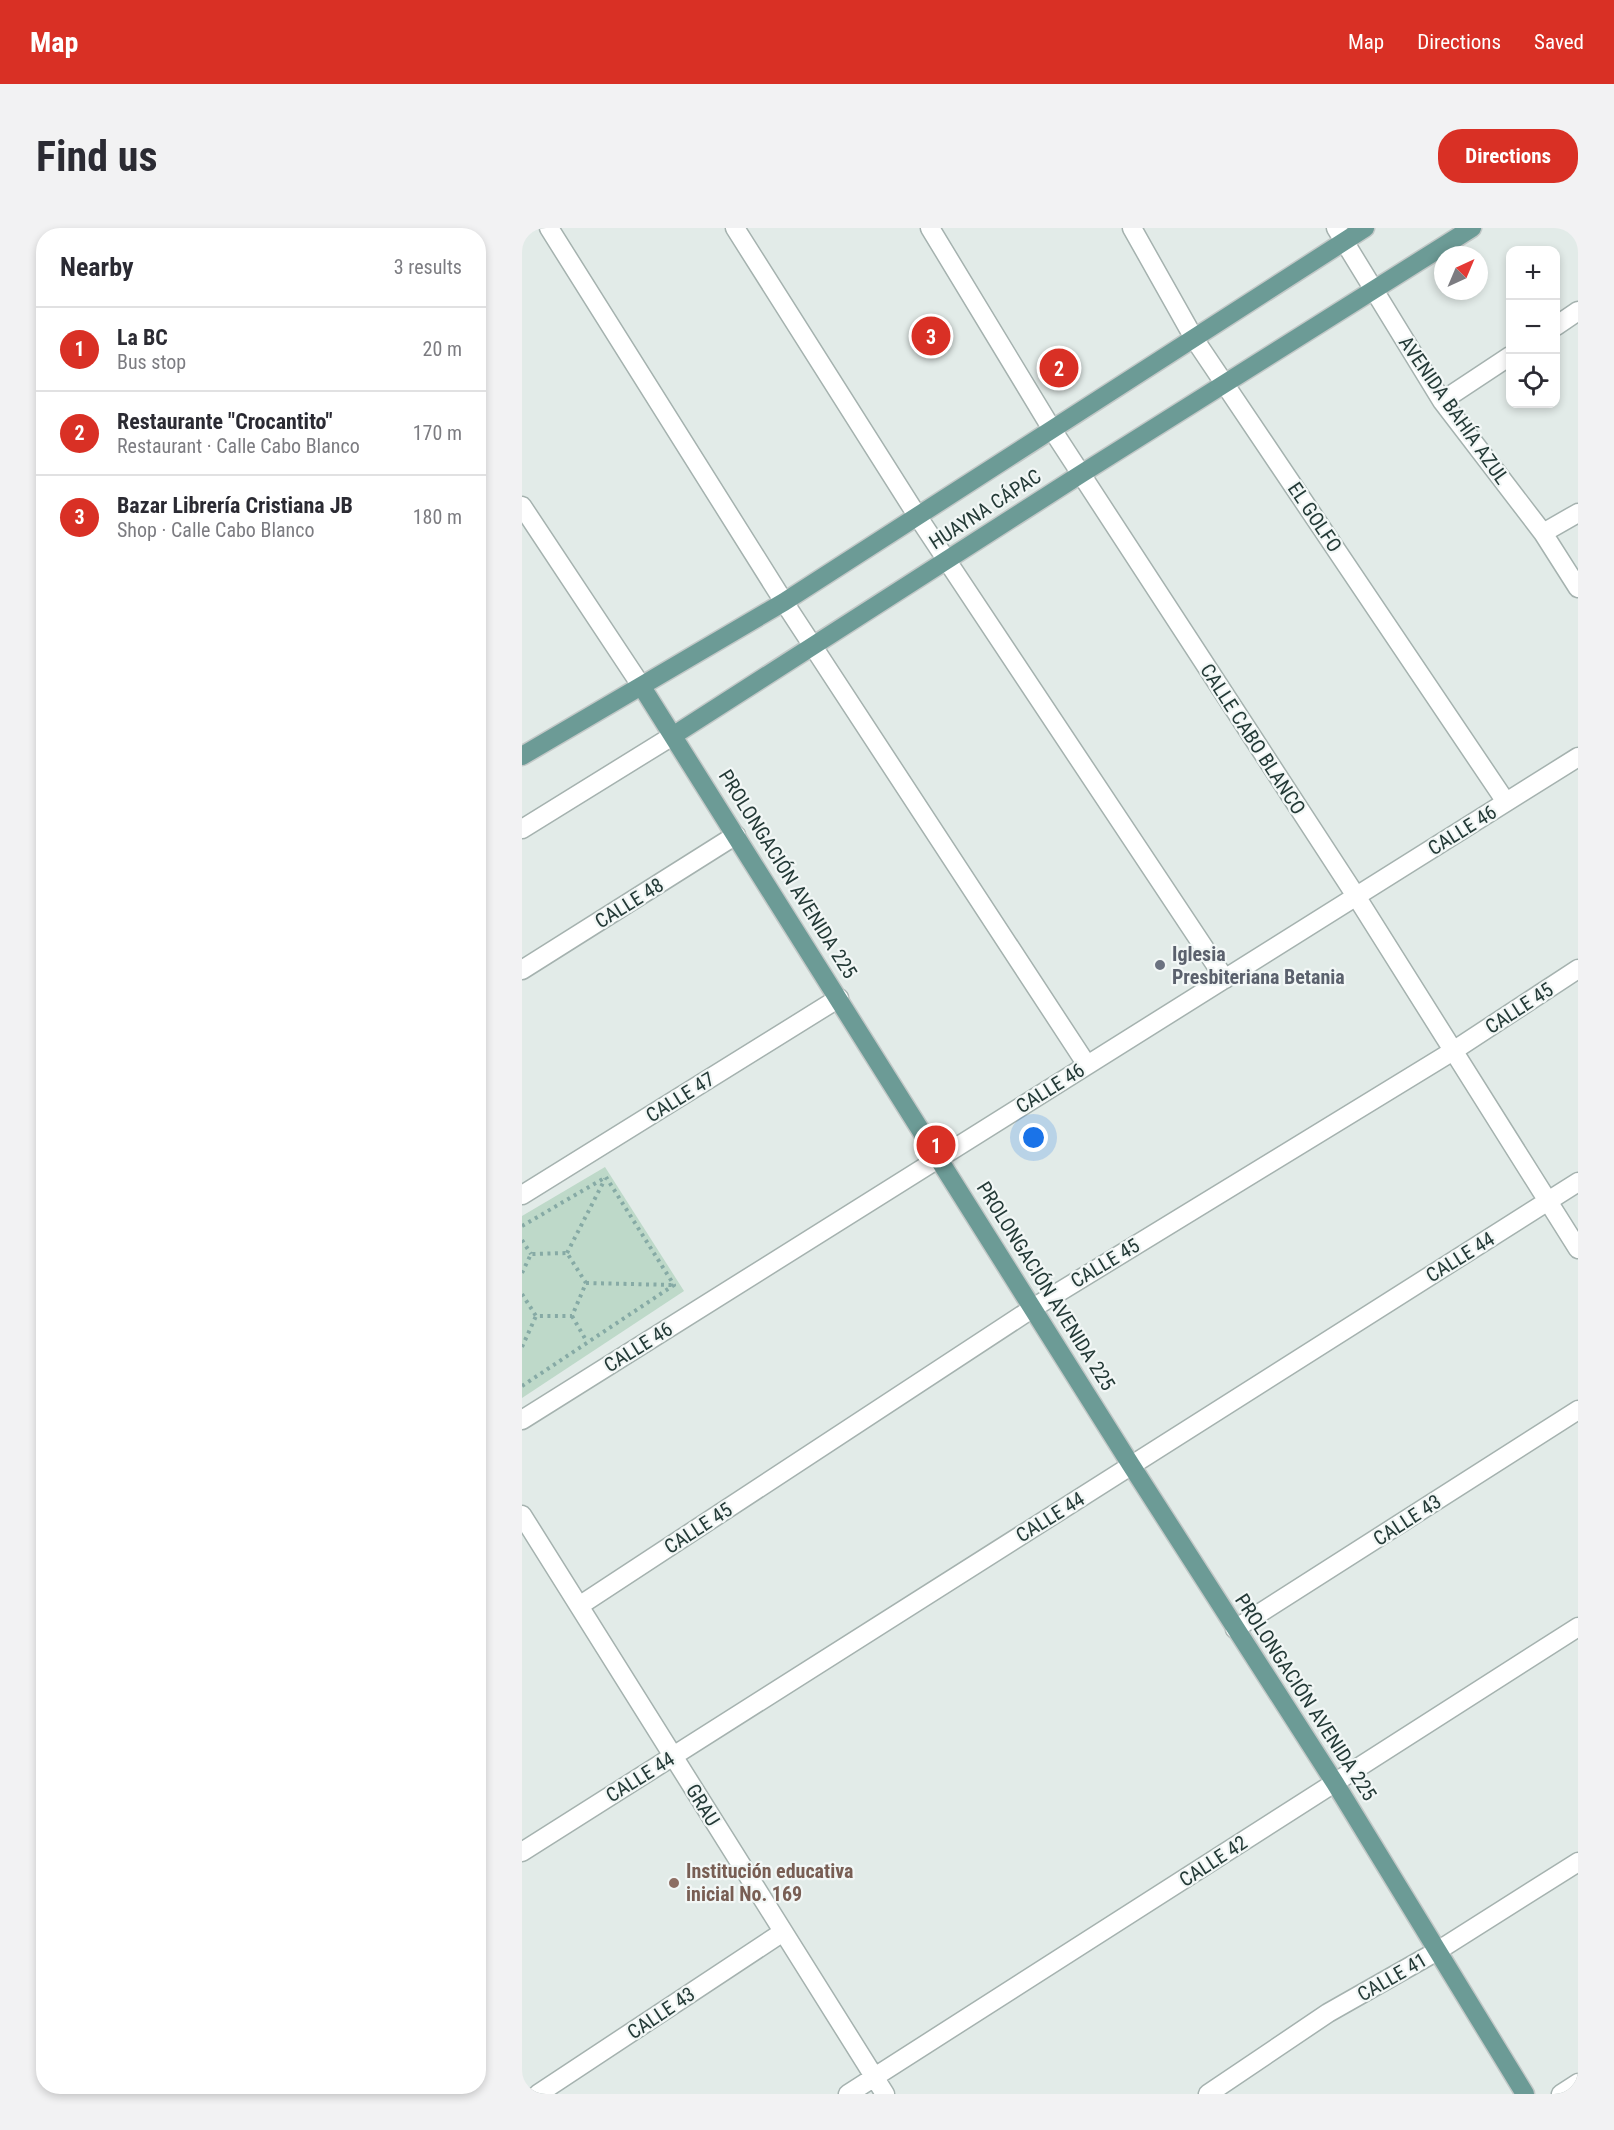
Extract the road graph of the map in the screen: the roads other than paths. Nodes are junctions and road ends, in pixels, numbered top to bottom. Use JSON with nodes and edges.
{"nodes":[{"id":1,"x":549,"y":228,"type":"edge"},
{"id":2,"x":735,"y":228,"type":"edge"},
{"id":3,"x":930,"y":228,"type":"edge"},
{"id":4,"x":1132,"y":228,"type":"edge"},
{"id":5,"x":1365,"y":228,"type":"edge"},
{"id":6,"x":1472,"y":228,"type":"edge"},
{"id":7,"x":1340,"y":235,"type":"edge"},
{"id":8,"x":1373,"y":291,"type":"junction"},
{"id":9,"x":1578,"y":311,"type":"edge"},
{"id":10,"x":1560,"y":323,"type":"edge"},
{"id":11,"x":1195,"y":340,"type":"junction"},
{"id":12,"x":1506,"y":359,"type":"edge"},
{"id":13,"x":1225,"y":383,"type":"junction"},
{"id":14,"x":1442,"y":400,"type":"junction"},
{"id":15,"x":1053,"y":431,"type":"junction"},
{"id":16,"x":1080,"y":474,"type":"junction"},
{"id":17,"x":522,"y":506,"type":"edge"},
{"id":18,"x":1578,"y":513,"type":"edge"},
{"id":19,"x":918,"y":517,"type":"junction"},
{"id":20,"x":1543,"y":533,"type":"junction"},
{"id":21,"x":948,"y":561,"type":"junction"},
{"id":22,"x":1578,"y":588,"type":"edge"},
{"id":23,"x":784,"y":602,"type":"junction"},
{"id":24,"x":813,"y":646,"type":"junction"},
{"id":25,"x":642,"y":687,"type":"junction"},
{"id":26,"x":674,"y":735,"type":"junction"},
{"id":27,"x":522,"y":756,"type":"edge"},
{"id":28,"x":1578,"y":757,"type":"edge"},
{"id":29,"x":1506,"y":802,"type":"junction"},
{"id":30,"x":522,"y":829,"type":"edge"},
{"id":31,"x":736,"y":835,"type":"junction"},
{"id":32,"x":1356,"y":896,"type":"junction"},
{"id":33,"x":1578,"y":969,"type":"edge"},
{"id":34,"x":522,"y":970,"type":"edge"},
{"id":35,"x":1225,"y":979,"type":"junction"},
{"id":36,"x":839,"y":998,"type":"junction"},
{"id":37,"x":1453,"y":1051,"type":"junction"},
{"id":38,"x":1087,"y":1065,"type":"junction"},
{"id":39,"x":939,"y":1158,"type":"junction"},
{"id":40,"x":1578,"y":1182,"type":"edge"},
{"id":41,"x":522,"y":1195,"type":"edge"},
{"id":42,"x":1548,"y":1202,"type":"junction"},
{"id":43,"x":1578,"y":1249,"type":"edge"},
{"id":44,"x":1033,"y":1308,"type":"junction"},
{"id":45,"x":1578,"y":1410,"type":"edge"},
{"id":46,"x":522,"y":1420,"type":"edge"},
{"id":47,"x":1131,"y":1465,"type":"junction"},
{"id":48,"x":522,"y":1515,"type":"edge"},
{"id":49,"x":579,"y":1606,"type":"junction"},
{"id":50,"x":1578,"y":1627,"type":"edge"},
{"id":51,"x":1235,"y":1629,"type":"junction"},
{"id":52,"x":673,"y":1756,"type":"junction"},
{"id":53,"x":1335,"y":1783,"type":"junction"},
{"id":54,"x":522,"y":1852,"type":"edge"},
{"id":55,"x":1578,"y":1862,"type":"edge"},
{"id":56,"x":783,"y":1932,"type":"junction"},
{"id":57,"x":1439,"y":1950,"type":"junction"},
{"id":58,"x":874,"y":2077,"type":"junction"},
{"id":59,"x":1578,"y":2083,"type":"edge"},
{"id":60,"x":538,"y":2094,"type":"edge"},
{"id":61,"x":848,"y":2094,"type":"edge"},
{"id":62,"x":885,"y":2094,"type":"edge"},
{"id":63,"x":1208,"y":2094,"type":"edge"},
{"id":64,"x":1525,"y":2094,"type":"edge"},
{"id":65,"x":1561,"y":2094,"type":"edge"}],
"edges":[{"from":1,"to":23,"type":"street"},
{"from":2,"to":19,"type":"street"},
{"from":3,"to":15,"type":"street","name":"CALLE CABO BLANCO"},
{"from":4,"to":11,"type":"street","name":"EL GOLFO"},
{"from":5,"to":7,"type":"main road","name":"HUAYNA CÁPAC"},
{"from":6,"to":8,"type":"main road","name":"HUAYNA CÁPAC"},
{"from":7,"to":8,"type":"street","name":"AVENIDA BAHÍA AZUL"},
{"from":7,"to":11,"type":"main road","name":"HUAYNA CÁPAC"},
{"from":8,"to":13,"type":"main road","name":"HUAYNA CÁPAC"},
{"from":8,"to":14,"type":"street","name":"AVENIDA BAHÍA AZUL"},
{"from":9,"to":10,"type":"street"},
{"from":11,"to":13,"type":"street","name":"EL GOLFO"},
{"from":11,"to":15,"type":"main road","name":"HUAYNA CÁPAC"},
{"from":12,"to":14,"type":"street"},
{"from":13,"to":16,"type":"main road","name":"HUAYNA CÁPAC"},
{"from":13,"to":29,"type":"street","name":"EL GOLFO"},
{"from":14,"to":20,"type":"street","name":"AVENIDA BAHÍA AZUL"},
{"from":15,"to":16,"type":"street","name":"CALLE CABO BLANCO"},
{"from":15,"to":19,"type":"main road","name":"HUAYNA CÁPAC"},
{"from":16,"to":21,"type":"main road","name":"HUAYNA CÁPAC"},
{"from":16,"to":32,"type":"street","name":"CALLE CABO BLANCO"},
{"from":17,"to":25,"type":"street","name":"PROLONGACIÓN AVENIDA 225"},
{"from":18,"to":20,"type":"street"},
{"from":19,"to":21,"type":"street"},
{"from":19,"to":23,"type":"main road","name":"HUAYNA CÁPAC"},
{"from":20,"to":22,"type":"street","name":"AVENIDA BAHÍA AZUL"},
{"from":21,"to":24,"type":"main road","name":"HUAYNA CÁPAC"},
{"from":21,"to":35,"type":"street"},
{"from":23,"to":24,"type":"street"},
{"from":23,"to":25,"type":"main road","name":"HUAYNA CÁPAC"},
{"from":24,"to":26,"type":"main road","name":"HUAYNA CÁPAC"},
{"from":24,"to":38,"type":"street"},
{"from":25,"to":26,"type":"main road","name":"PROLONGACIÓN AVENIDA 225"},
{"from":25,"to":27,"type":"main road","name":"HUAYNA CÁPAC"},
{"from":26,"to":30,"type":"street","name":"HUAYNA CÁPAC"},
{"from":26,"to":31,"type":"main road","name":"PROLONGACIÓN AVENIDA 225"},
{"from":28,"to":29,"type":"street","name":"CALLE 46"},
{"from":29,"to":32,"type":"street","name":"CALLE 46"},
{"from":31,"to":34,"type":"street","name":"CALLE 48"},
{"from":31,"to":36,"type":"main road","name":"PROLONGACIÓN AVENIDA 225"},
{"from":32,"to":35,"type":"street","name":"CALLE 46"},
{"from":32,"to":37,"type":"street","name":"CALLE CABO BLANCO"},
{"from":33,"to":37,"type":"street","name":"CALLE 45"},
{"from":35,"to":38,"type":"street","name":"CALLE 46"},
{"from":36,"to":39,"type":"main road","name":"PROLONGACIÓN AVENIDA 225"},
{"from":36,"to":41,"type":"street","name":"CALLE 47"},
{"from":37,"to":42,"type":"street","name":"CALLE CABO BLANCO"},
{"from":37,"to":44,"type":"street","name":"CALLE 45"},
{"from":38,"to":39,"type":"street","name":"CALLE 46"},
{"from":39,"to":44,"type":"main road","name":"PROLONGACIÓN AVENIDA 225"},
{"from":39,"to":46,"type":"street","name":"CALLE 46"},
{"from":40,"to":42,"type":"street","name":"CALLE 44"},
{"from":42,"to":43,"type":"street","name":"CALLE CABO BLANCO"},
{"from":42,"to":47,"type":"street","name":"CALLE 44"},
{"from":44,"to":47,"type":"main road","name":"PROLONGACIÓN AVENIDA 225"},
{"from":44,"to":49,"type":"street","name":"CALLE 45"},
{"from":45,"to":51,"type":"street","name":"CALLE 43"},
{"from":47,"to":51,"type":"main road","name":"PROLONGACIÓN AVENIDA 225"},
{"from":47,"to":52,"type":"street","name":"CALLE 44"},
{"from":48,"to":49,"type":"street","name":"GRAU"},
{"from":49,"to":52,"type":"street","name":"GRAU"},
{"from":50,"to":53,"type":"street","name":"CALLE 42"},
{"from":51,"to":53,"type":"main road","name":"PROLONGACIÓN AVENIDA 225"},
{"from":52,"to":54,"type":"street","name":"CALLE 44"},
{"from":52,"to":56,"type":"street","name":"GRAU"},
{"from":53,"to":57,"type":"main road","name":"PROLONGACIÓN AVENIDA 225"},
{"from":53,"to":58,"type":"street","name":"CALLE 42"},
{"from":55,"to":57,"type":"street","name":"CALLE 41"},
{"from":56,"to":58,"type":"street","name":"GRAU"},
{"from":56,"to":60,"type":"street","name":"CALLE 43"},
{"from":57,"to":63,"type":"street","name":"CALLE 41"},
{"from":57,"to":64,"type":"main road","name":"PROLONGACIÓN AVENIDA 225"},
{"from":58,"to":61,"type":"street","name":"CALLE 42"},
{"from":58,"to":62,"type":"street","name":"GRAU"},
{"from":59,"to":65,"type":"street"}]}
